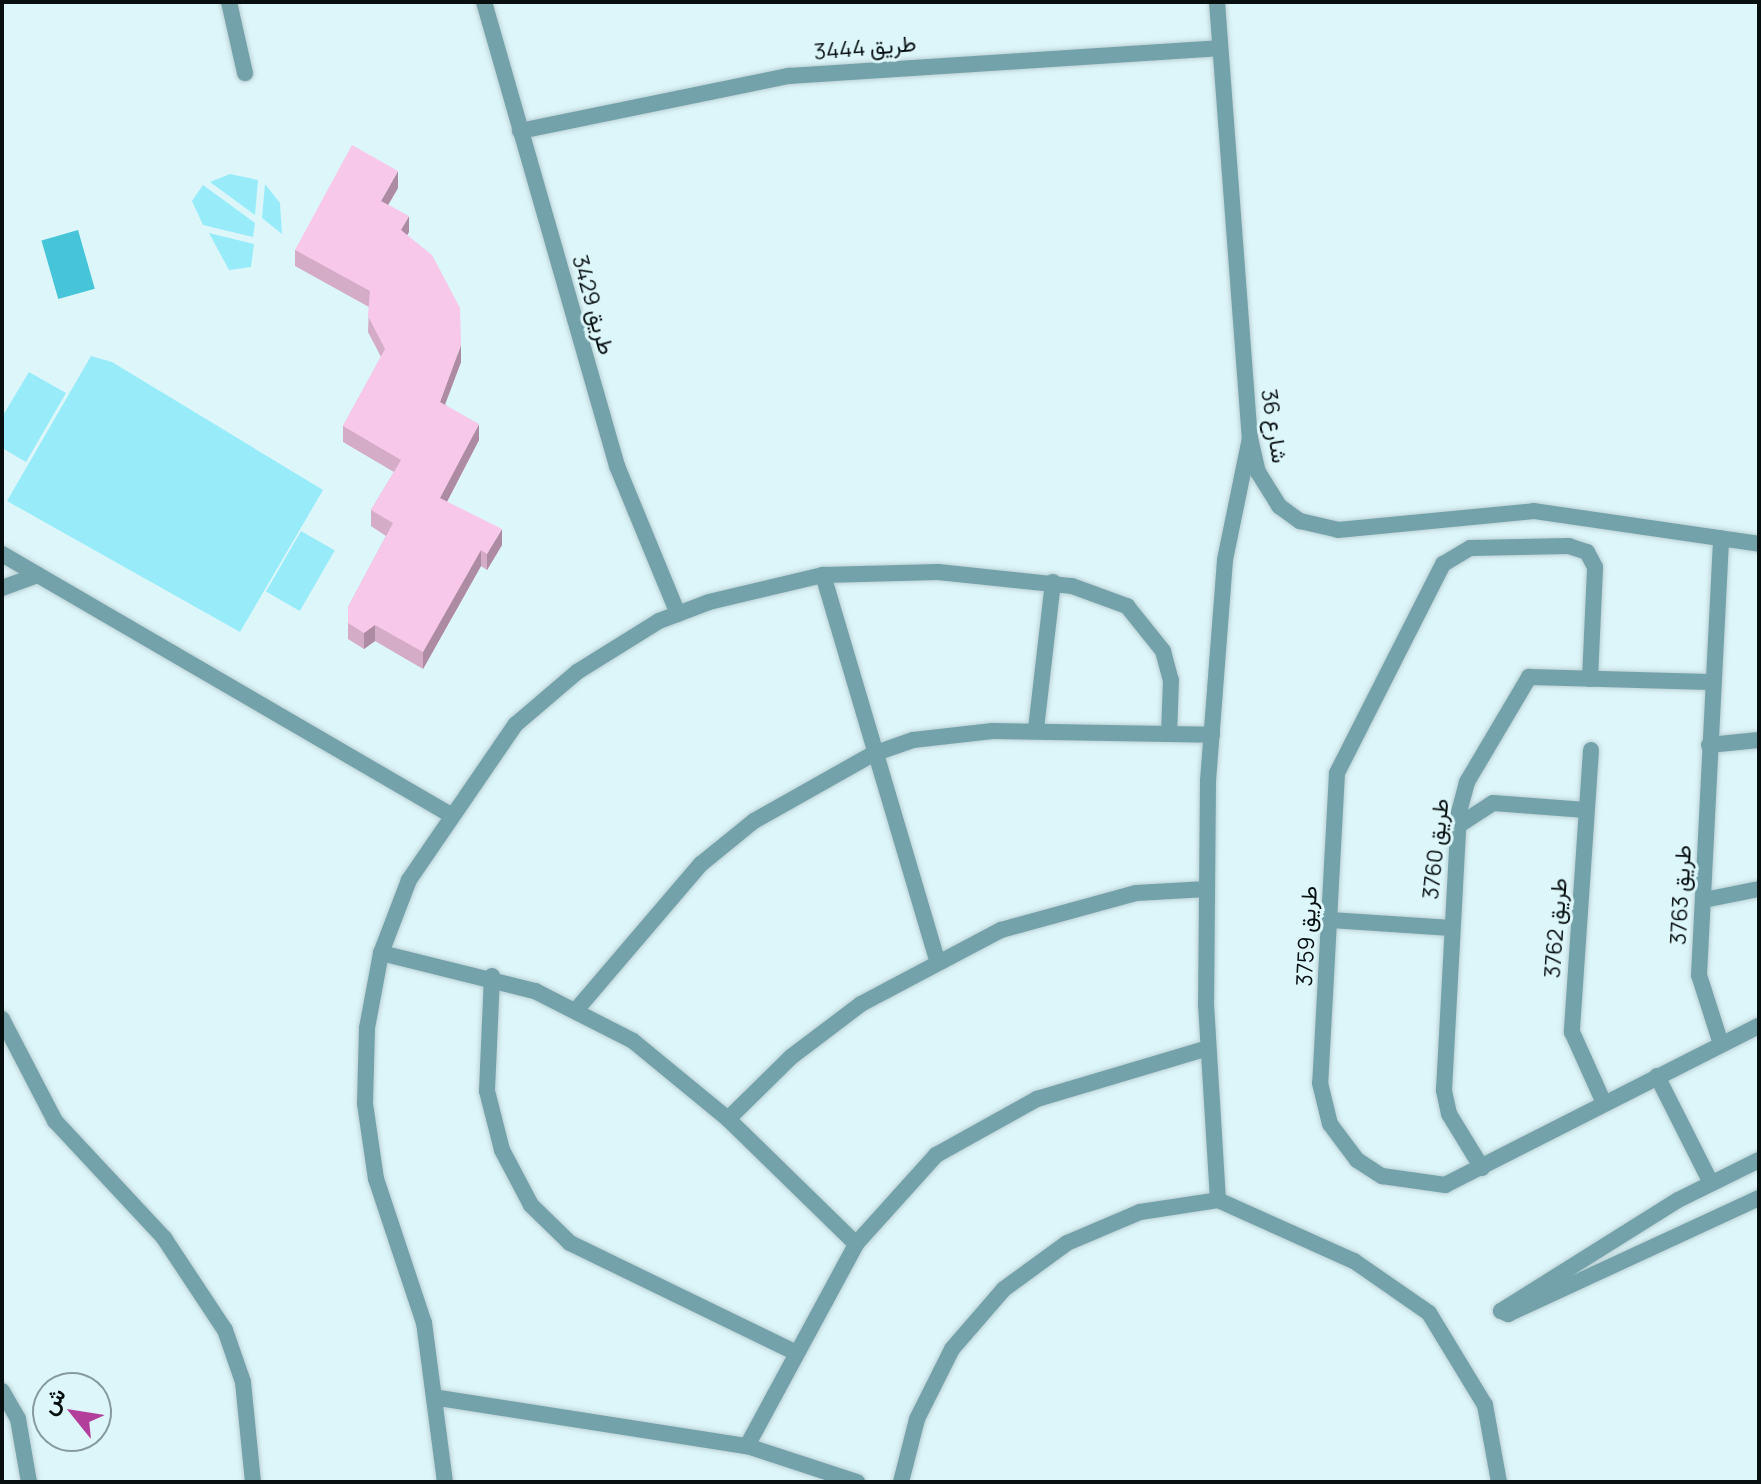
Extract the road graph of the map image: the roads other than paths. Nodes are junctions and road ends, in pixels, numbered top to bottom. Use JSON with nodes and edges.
{"nodes":[{"id":1,"x":229,"y":2,"type":"edge"},
{"id":2,"x":484,"y":2,"type":"edge"},
{"id":3,"x":1217,"y":2,"type":"edge"},
{"id":4,"x":1218,"y":48,"type":"junction"},
{"id":5,"x":245,"y":73,"type":"dead end"},
{"id":6,"x":520,"y":131,"type":"junction"},
{"id":7,"x":1250,"y":438,"type":"junction"},
{"id":8,"x":1721,"y":539,"type":"junction"},
{"id":9,"x":1759,"y":544,"type":"edge"},
{"id":10,"x":2,"y":554,"type":"edge"},
{"id":11,"x":38,"y":575,"type":"junction"},
{"id":12,"x":823,"y":575,"type":"junction"},
{"id":13,"x":1053,"y":582,"type":"junction"},
{"id":14,"x":2,"y":588,"type":"edge"},
{"id":15,"x":678,"y":614,"type":"junction"},
{"id":16,"x":1590,"y":679,"type":"junction"},
{"id":17,"x":1710,"y":682,"type":"junction"},
{"id":18,"x":1036,"y":729,"type":"junction"},
{"id":19,"x":1169,"y":734,"type":"junction"},
{"id":20,"x":1212,"y":735,"type":"junction"},
{"id":21,"x":1759,"y":740,"type":"edge"},
{"id":22,"x":1709,"y":745,"type":"junction"},
{"id":23,"x":1591,"y":750,"type":"dead end"},
{"id":24,"x":873,"y":754,"type":"junction"},
{"id":25,"x":1472,"y":774,"type":"junction"},
{"id":26,"x":1493,"y":803,"type":"junction"},
{"id":27,"x":1586,"y":810,"type":"junction"},
{"id":28,"x":449,"y":814,"type":"junction"},
{"id":29,"x":1459,"y":825,"type":"junction"},
{"id":30,"x":1207,"y":889,"type":"junction"},
{"id":31,"x":1759,"y":889,"type":"edge"},
{"id":32,"x":1704,"y":900,"type":"junction"},
{"id":33,"x":1331,"y":920,"type":"junction"},
{"id":34,"x":1451,"y":928,"type":"junction"},
{"id":35,"x":381,"y":953,"type":"junction"},
{"id":36,"x":938,"y":962,"type":"junction"},
{"id":37,"x":492,"y":976,"type":"junction"},
{"id":38,"x":577,"y":1009,"type":"junction"},
{"id":39,"x":2,"y":1019,"type":"edge"},
{"id":40,"x":1759,"y":1026,"type":"edge"},
{"id":41,"x":1721,"y":1044,"type":"junction"},
{"id":42,"x":1208,"y":1048,"type":"junction"},
{"id":43,"x":1657,"y":1076,"type":"junction"},
{"id":44,"x":1603,"y":1101,"type":"junction"},
{"id":45,"x":728,"y":1119,"type":"junction"},
{"id":46,"x":1759,"y":1160,"type":"edge"},
{"id":47,"x":1482,"y":1168,"type":"junction"},
{"id":48,"x":1711,"y":1183,"type":"junction"},
{"id":49,"x":1759,"y":1198,"type":"edge"},
{"id":50,"x":1218,"y":1200,"type":"junction"},
{"id":51,"x":856,"y":1244,"type":"junction"},
{"id":52,"x":794,"y":1352,"type":"junction"},
{"id":53,"x":2,"y":1391,"type":"edge"},
{"id":54,"x":439,"y":1398,"type":"junction"},
{"id":55,"x":747,"y":1446,"type":"junction"},
{"id":56,"x":29,"y":1482,"type":"edge"},
{"id":57,"x":253,"y":1482,"type":"edge"},
{"id":58,"x":445,"y":1482,"type":"edge"},
{"id":59,"x":857,"y":1482,"type":"edge"},
{"id":60,"x":901,"y":1482,"type":"edge"},
{"id":61,"x":1499,"y":1482,"type":"edge"}],
"edges":[{"from":1,"to":5,"type":"street"},
{"from":2,"to":6,"type":"street","name":"طريق 3429"},
{"from":3,"to":4,"type":"street","name":"شارع 36"},
{"from":4,"to":6,"type":"street","name":"طريق 3444"},
{"from":4,"to":7,"type":"street","name":"شارع 36"},
{"from":6,"to":15,"type":"street","name":"طريق 3429"},
{"from":7,"to":8,"type":"street","name":"شارع 36"},
{"from":7,"to":20,"type":"street"},
{"from":8,"to":9,"type":"street","name":"شارع 36"},
{"from":8,"to":17,"type":"street","name":"طريق 3763"},
{"from":10,"to":11,"type":"street"},
{"from":11,"to":14,"type":"street"},
{"from":11,"to":28,"type":"street"},
{"from":12,"to":13,"type":"street"},
{"from":12,"to":15,"type":"street"},
{"from":12,"to":24,"type":"street"},
{"from":13,"to":18,"type":"street"},
{"from":13,"to":19,"type":"street"},
{"from":15,"to":28,"type":"street"},
{"from":16,"to":17,"type":"street","name":"طريق 3760"},
{"from":16,"to":25,"type":"street","name":"طريق 3760"},
{"from":16,"to":33,"type":"street","name":"طريق 3759"},
{"from":17,"to":22,"type":"street","name":"طريق 3763"},
{"from":18,"to":19,"type":"street"},
{"from":18,"to":24,"type":"street"},
{"from":19,"to":20,"type":"street"},
{"from":20,"to":30,"type":"street"},
{"from":21,"to":22,"type":"street"},
{"from":22,"to":32,"type":"street","name":"طريق 3763"},
{"from":23,"to":27,"type":"street","name":"طريق 3762"},
{"from":24,"to":36,"type":"street"},
{"from":24,"to":38,"type":"street"},
{"from":25,"to":26,"type":"street"},
{"from":25,"to":29,"type":"street","name":"طريق 3760"},
{"from":26,"to":27,"type":"street"},
{"from":26,"to":29,"type":"street"},
{"from":27,"to":44,"type":"street","name":"طريق 3762"},
{"from":28,"to":35,"type":"street"},
{"from":29,"to":34,"type":"street","name":"طريق 3760"},
{"from":30,"to":36,"type":"street"},
{"from":30,"to":42,"type":"street"},
{"from":31,"to":32,"type":"street"},
{"from":32,"to":41,"type":"street","name":"طريق 3763"},
{"from":33,"to":34,"type":"street"},
{"from":33,"to":47,"type":"street","name":"طريق 3759"},
{"from":34,"to":47,"type":"street","name":"طريق 3760"},
{"from":35,"to":37,"type":"street"},
{"from":35,"to":54,"type":"street"},
{"from":36,"to":45,"type":"street"},
{"from":37,"to":38,"type":"street"},
{"from":37,"to":52,"type":"street"},
{"from":38,"to":45,"type":"street"},
{"from":39,"to":57,"type":"street"},
{"from":40,"to":41,"type":"street","name":"طريق 3759"},
{"from":41,"to":43,"type":"street","name":"طريق 3759"},
{"from":42,"to":50,"type":"street"},
{"from":42,"to":51,"type":"street"},
{"from":43,"to":44,"type":"street","name":"طريق 3759"},
{"from":43,"to":48,"type":"street"},
{"from":44,"to":47,"type":"street","name":"طريق 3759"},
{"from":45,"to":51,"type":"street"},
{"from":46,"to":48,"type":"street"},
{"from":48,"to":49,"type":"street"},
{"from":50,"to":60,"type":"street"},
{"from":50,"to":61,"type":"street"},
{"from":51,"to":52,"type":"street"},
{"from":52,"to":55,"type":"street"},
{"from":53,"to":56,"type":"street"},
{"from":54,"to":55,"type":"street"},
{"from":54,"to":58,"type":"street"},
{"from":55,"to":59,"type":"street"}]}
